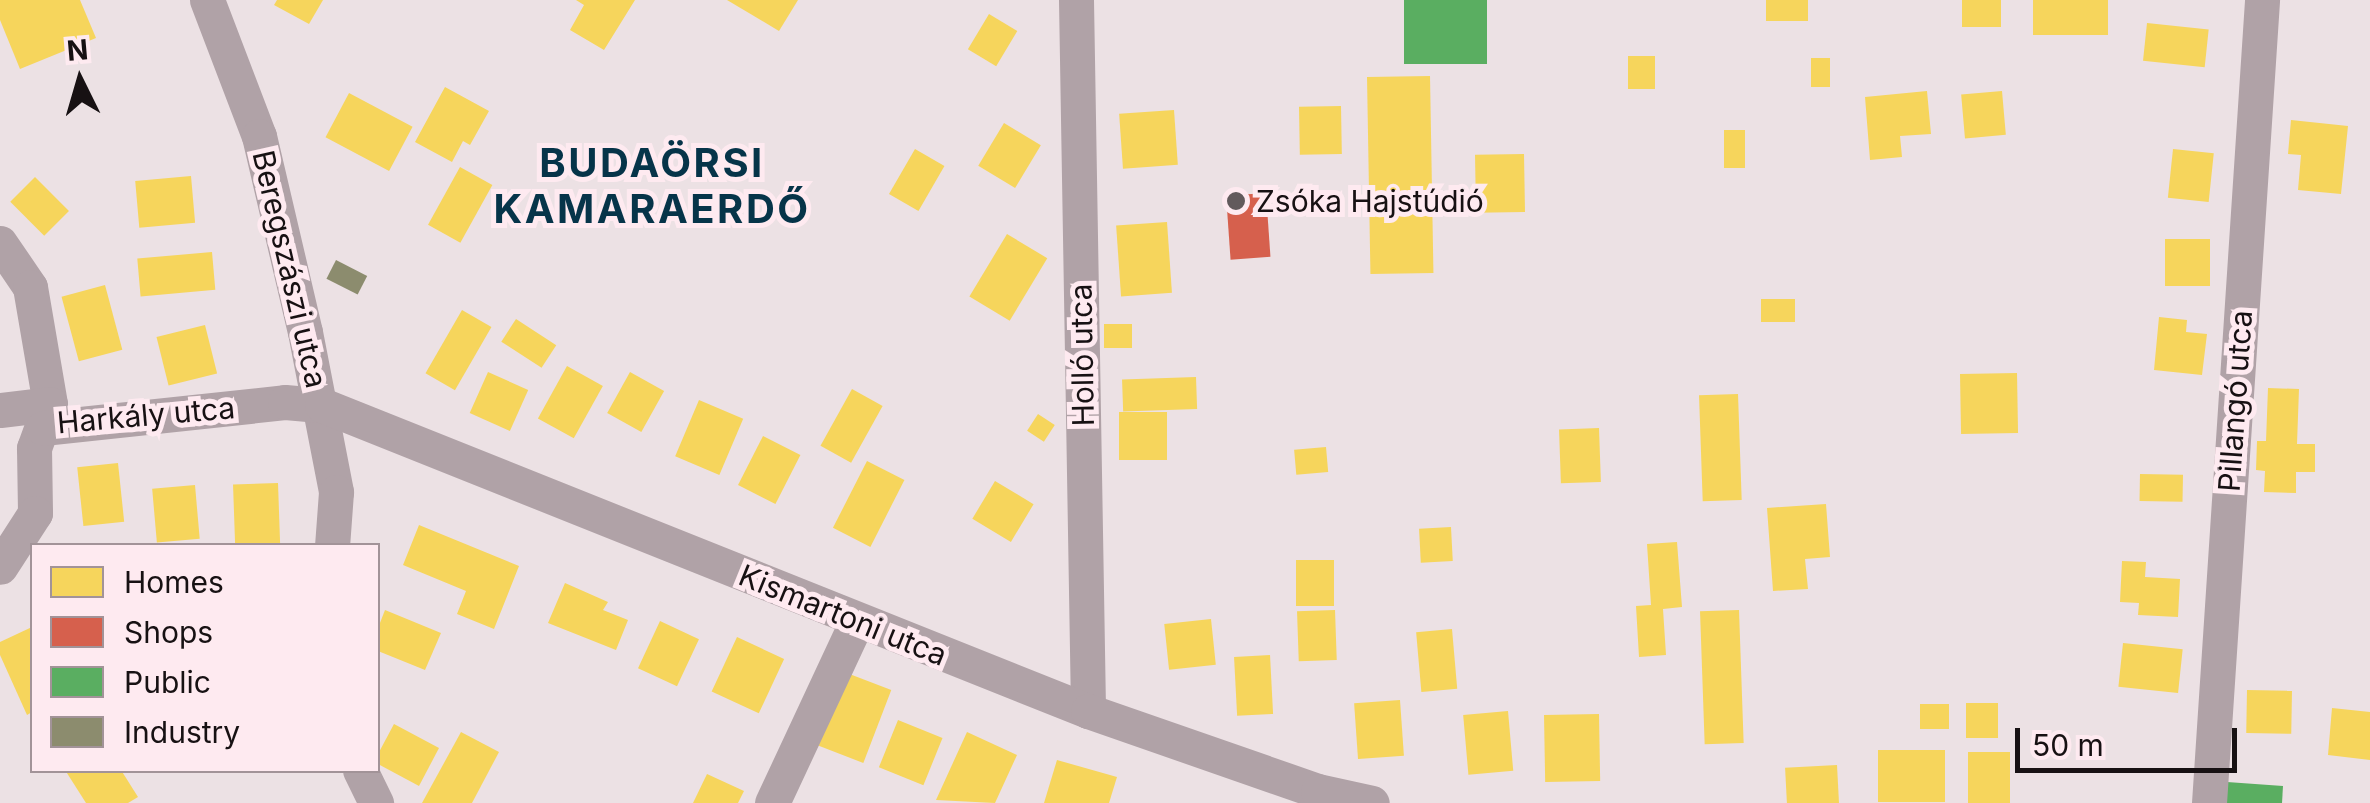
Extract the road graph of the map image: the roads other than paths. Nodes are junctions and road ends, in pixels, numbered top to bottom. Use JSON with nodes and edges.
{"nodes":[{"id":1,"x":207,"y":0,"type":"edge"},
{"id":2,"x":1076,"y":0,"type":"edge"},
{"id":3,"x":2262,"y":0,"type":"edge"},
{"id":4,"x":0,"y":243,"type":"edge"},
{"id":5,"x":322,"y":405,"type":"junction"},
{"id":6,"x":0,"y":410,"type":"edge"},
{"id":7,"x":47,"y":416,"type":"junction"},
{"id":8,"x":332,"y":543,"type":"edge"},
{"id":9,"x":0,"y":567,"type":"edge"},
{"id":10,"x":856,"y":620,"type":"junction"},
{"id":11,"x":1088,"y":711,"type":"junction"},
{"id":12,"x":361,"y":773,"type":"edge"},
{"id":13,"x":376,"y":803,"type":"edge"},
{"id":14,"x":772,"y":803,"type":"edge"},
{"id":15,"x":1372,"y":803,"type":"edge"},
{"id":16,"x":2209,"y":803,"type":"edge"}],
"edges":[{"from":1,"to":5,"type":"street","name":"Beregszászi utca"},
{"from":2,"to":11,"type":"street","name":"Holló utca"},
{"from":3,"to":16,"type":"street","name":"Pillangó utca"},
{"from":4,"to":7,"type":"street","name":"Harkály utca"},
{"from":5,"to":7,"type":"street","name":"Harkály utca"},
{"from":5,"to":8,"type":"street","name":"Beregszászi utca"},
{"from":5,"to":10,"type":"street","name":"Kismartoni utca"},
{"from":6,"to":7,"type":"street"},
{"from":7,"to":9,"type":"street"},
{"from":10,"to":11,"type":"street","name":"Kismartoni utca"},
{"from":10,"to":14,"type":"street"},
{"from":11,"to":15,"type":"street","name":"Kismartoni utca"},
{"from":12,"to":13,"type":"street"}]}
